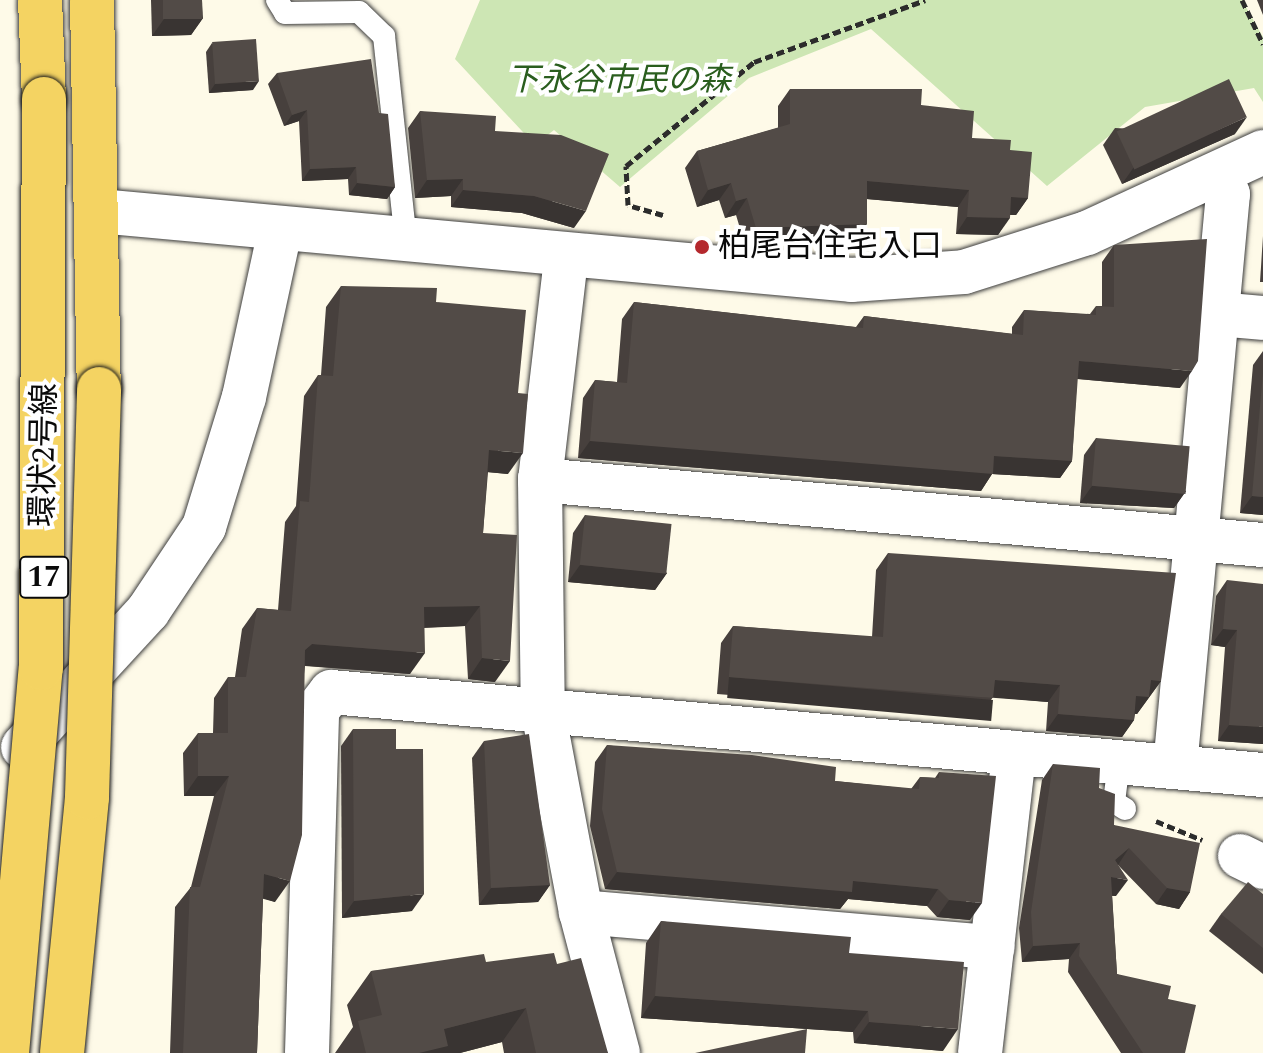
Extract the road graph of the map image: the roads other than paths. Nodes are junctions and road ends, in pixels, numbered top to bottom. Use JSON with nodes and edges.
{"nodes":[{"id":1,"x":40,"y":0,"type":"edge"},
{"id":2,"x":92,"y":0,"type":"edge"},
{"id":3,"x":277,"y":0,"type":"edge"},
{"id":4,"x":1263,"y":152,"type":"edge"},
{"id":5,"x":1216,"y":175,"type":"junction"},
{"id":6,"x":99,"y":211,"type":"junction"},
{"id":7,"x":280,"y":230,"type":"junction"},
{"id":8,"x":406,"y":243,"type":"junction"},
{"id":9,"x":566,"y":259,"type":"junction"},
{"id":10,"x":1218,"y":314,"type":"junction"},
{"id":11,"x":1263,"y":318,"type":"edge"},
{"id":12,"x":540,"y":480,"type":"junction"},
{"id":13,"x":1197,"y":539,"type":"junction"},
{"id":14,"x":1263,"y":545,"type":"edge"},
{"id":15,"x":543,"y":711,"type":"junction"},
{"id":16,"x":1014,"y":753,"type":"junction"},
{"id":17,"x":1119,"y":762,"type":"junction"},
{"id":18,"x":1175,"y":767,"type":"junction"},
{"id":19,"x":1263,"y":775,"type":"edge"},
{"id":20,"x":1125,"y":809,"type":"road end"},
{"id":21,"x":581,"y":912,"type":"junction"},
{"id":22,"x":0,"y":945,"type":"edge"},
{"id":23,"x":993,"y":947,"type":"junction"},
{"id":24,"x":606,"y":1051,"type":"edge"},
{"id":25,"x":7,"y":1053,"type":"edge"},
{"id":26,"x":62,"y":1053,"type":"edge"},
{"id":27,"x":307,"y":1053,"type":"edge"},
{"id":28,"x":980,"y":1053,"type":"edge"}],
"edges":[{"from":1,"to":25,"type":"main road","name":"環状2号線","number":"17","bridge":true},
{"from":2,"to":6,"type":"main road"},
{"from":3,"to":8,"type":"lane"},
{"from":4,"to":5,"type":"street"},
{"from":5,"to":9,"type":"street"},
{"from":5,"to":10,"type":"street"},
{"from":6,"to":7,"type":"street"},
{"from":6,"to":26,"type":"main road","bridge":true},
{"from":7,"to":8,"type":"street"},
{"from":7,"to":22,"type":"street"},
{"from":8,"to":9,"type":"street"},
{"from":9,"to":12,"type":"street"},
{"from":10,"to":11,"type":"street"},
{"from":10,"to":13,"type":"street"},
{"from":12,"to":13,"type":"street"},
{"from":12,"to":15,"type":"street"},
{"from":13,"to":14,"type":"street"},
{"from":13,"to":18,"type":"street"},
{"from":15,"to":16,"type":"street"},
{"from":15,"to":21,"type":"street"},
{"from":15,"to":27,"type":"street"},
{"from":16,"to":17,"type":"street"},
{"from":16,"to":23,"type":"street"},
{"from":17,"to":18,"type":"street"},
{"from":17,"to":20,"type":"lane"},
{"from":18,"to":19,"type":"street"},
{"from":21,"to":23,"type":"street"},
{"from":21,"to":24,"type":"street"},
{"from":23,"to":28,"type":"street"}]}
